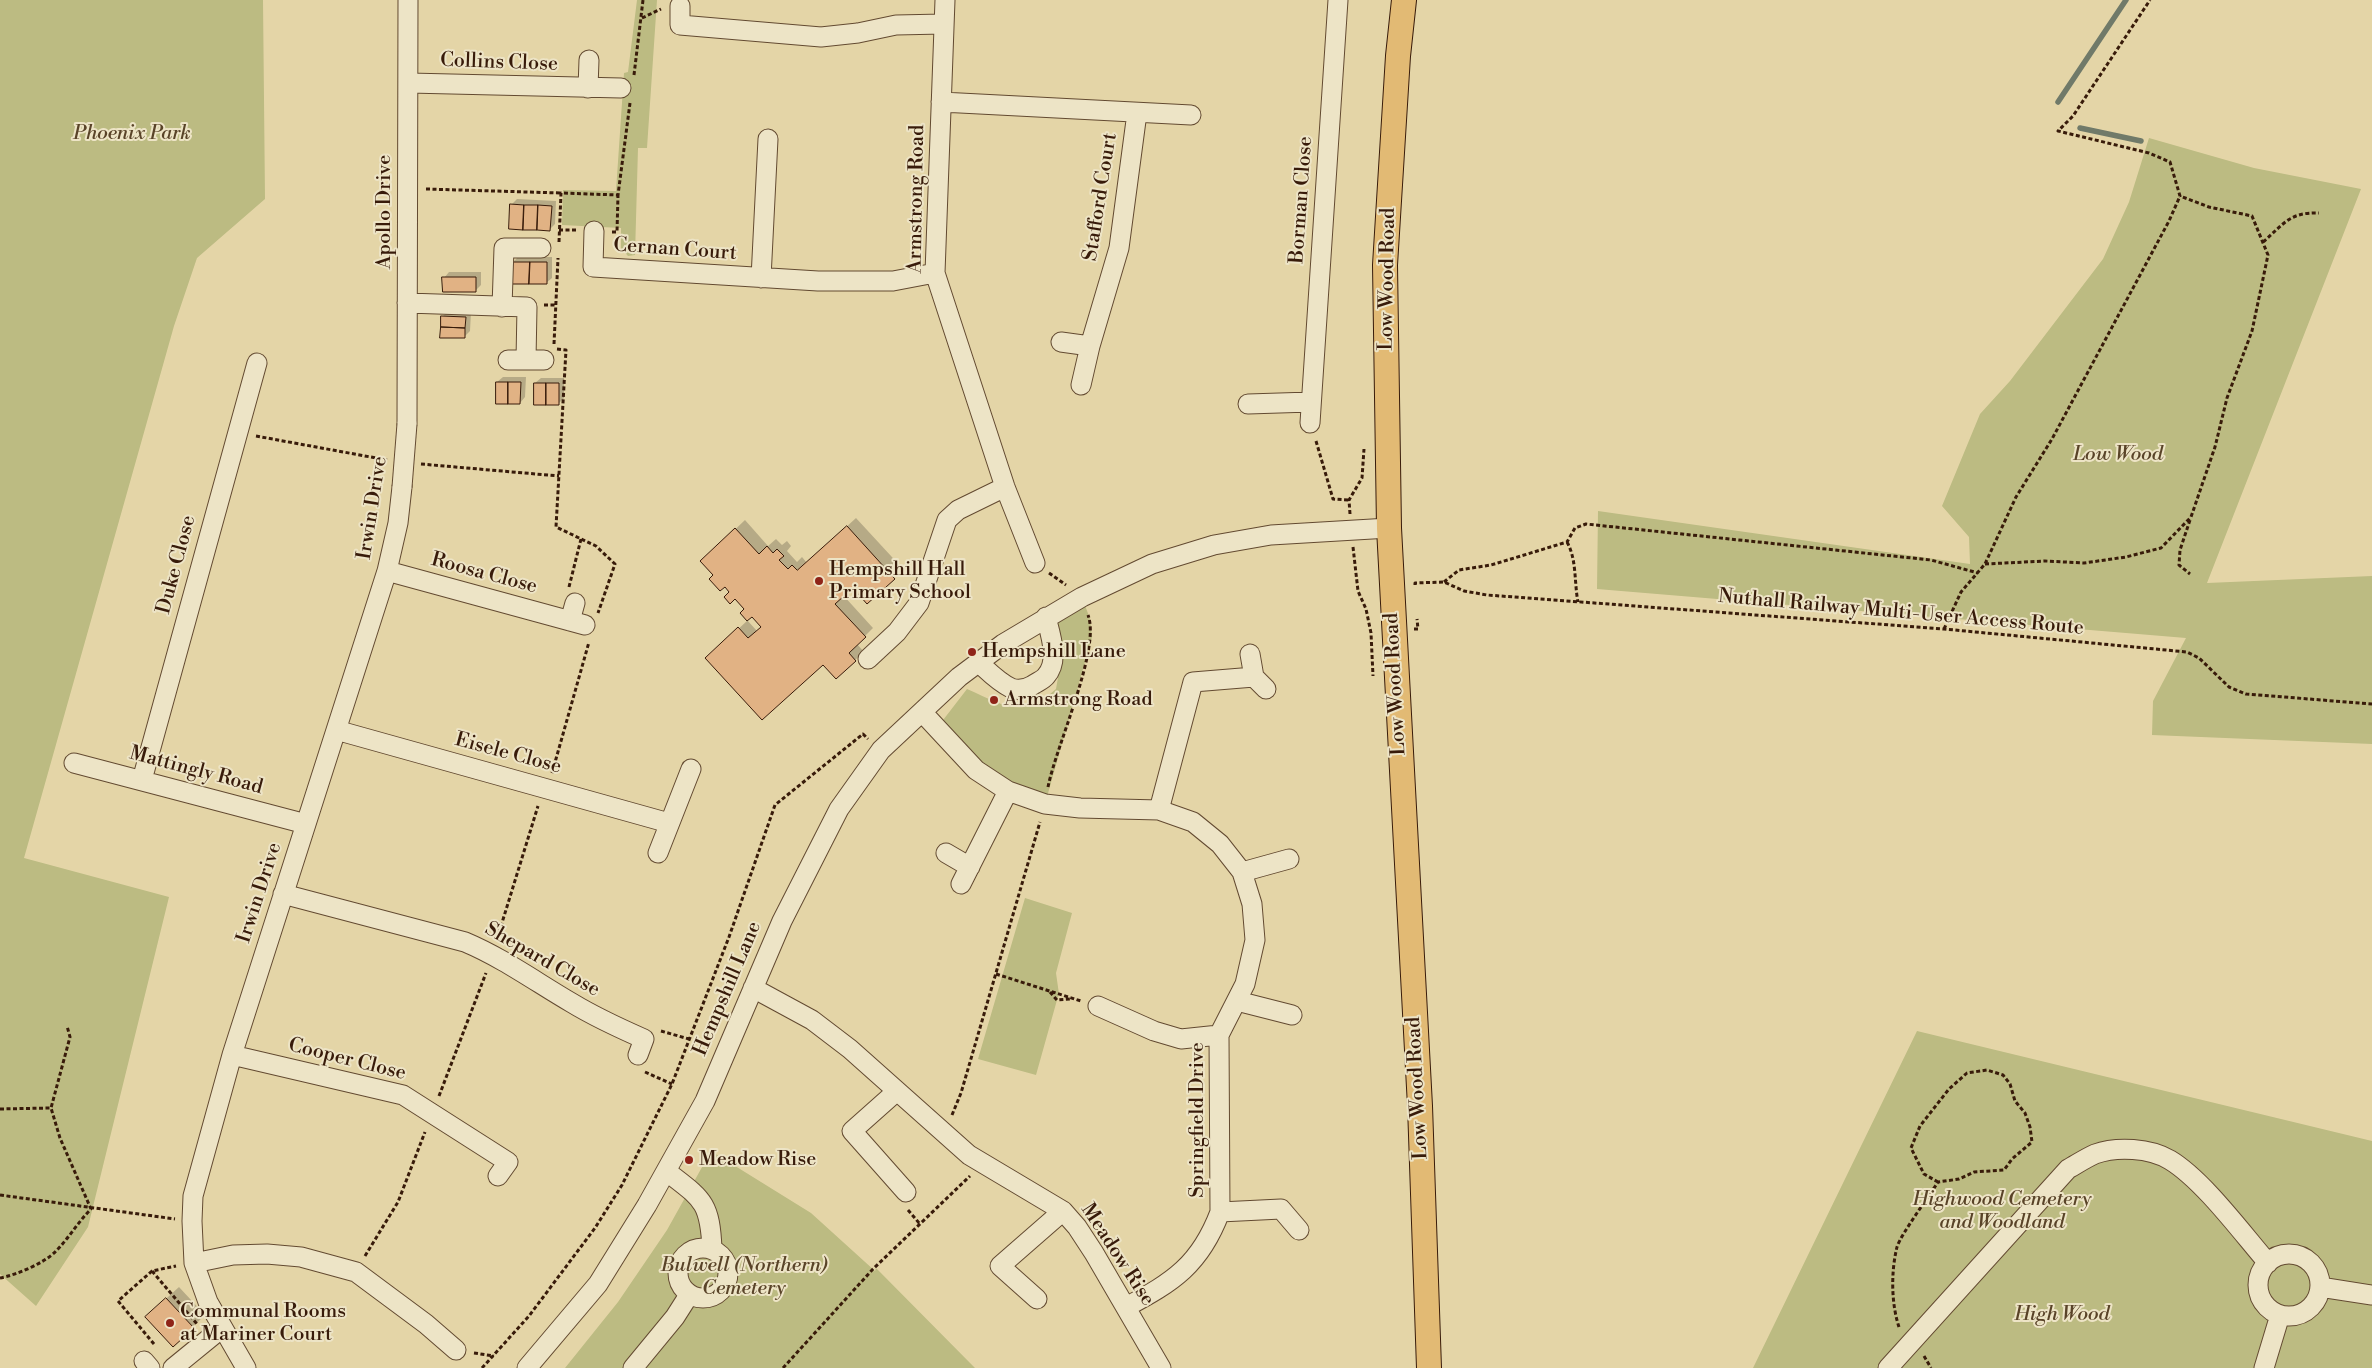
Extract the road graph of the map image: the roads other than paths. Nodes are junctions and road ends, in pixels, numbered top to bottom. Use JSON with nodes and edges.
{"nodes":[{"id":1,"x":408,"y":0,"type":"edge"},
{"id":2,"x":945,"y":0,"type":"edge"},
{"id":3,"x":1338,"y":0,"type":"edge"},
{"id":4,"x":1404,"y":0,"type":"edge"},
{"id":5,"x":680,"y":6,"type":"dead end"},
{"id":6,"x":943,"y":24,"type":"junction"},
{"id":7,"x":589,"y":60,"type":"dead end"},
{"id":8,"x":409,"y":83,"type":"junction"},
{"id":9,"x":588,"y":88,"type":"junction"},
{"id":10,"x":628,"y":88,"type":"road end"},
{"id":11,"x":941,"y":102,"type":"junction"},
{"id":12,"x":1136,"y":112,"type":"junction"},
{"id":13,"x":1192,"y":115,"type":"dead end"},
{"id":14,"x":768,"y":139,"type":"dead end"},
{"id":15,"x":594,"y":231,"type":"dead end"},
{"id":16,"x":541,"y":248,"type":"dead end"},
{"id":17,"x":935,"y":272,"type":"junction"},
{"id":18,"x":761,"y":278,"type":"junction"},
{"id":19,"x":407,"y":303,"type":"junction"},
{"id":20,"x":502,"y":307,"type":"junction"},
{"id":21,"x":1061,"y":342,"type":"dead end"},
{"id":22,"x":1090,"y":346,"type":"junction"},
{"id":23,"x":526,"y":360,"type":"dead end"},
{"id":24,"x":257,"y":363,"type":"dead end"},
{"id":25,"x":1081,"y":385,"type":"dead end"},
{"id":26,"x":1311,"y":402,"type":"junction"},
{"id":27,"x":1248,"y":404,"type":"dead end"},
{"id":28,"x":1310,"y":423,"type":"road end"},
{"id":29,"x":407,"y":424,"type":"joint"},
{"id":30,"x":1005,"y":487,"type":"junction"},
{"id":31,"x":1388,"y":528,"type":"junction"},
{"id":32,"x":1035,"y":563,"type":"road end"},
{"id":33,"x":387,"y":571,"type":"junction"},
{"id":34,"x":582,"y":617,"type":"road end"},
{"id":35,"x":1046,"y":617,"type":"junction"},
{"id":36,"x":1250,"y":654,"type":"dead end"},
{"id":37,"x":868,"y":659,"type":"dead end"},
{"id":38,"x":978,"y":662,"type":"junction"},
{"id":39,"x":922,"y":712,"type":"junction"},
{"id":40,"x":336,"y":730,"type":"junction"},
{"id":41,"x":74,"y":763,"type":"dead end"},
{"id":42,"x":691,"y":769,"type":"dead end"},
{"id":43,"x":142,"y":780,"type":"junction"},
{"id":44,"x":1008,"y":791,"type":"junction"},
{"id":45,"x":1159,"y":810,"type":"junction"},
{"id":46,"x":669,"y":823,"type":"junction"},
{"id":47,"x":306,"y":824,"type":"junction"},
{"id":48,"x":658,"y":853,"type":"dead end"},
{"id":49,"x":946,"y":853,"type":"dead end"},
{"id":50,"x":1289,"y":859,"type":"dead end"},
{"id":51,"x":970,"y":867,"type":"junction"},
{"id":52,"x":1242,"y":872,"type":"junction"},
{"id":53,"x":961,"y":884,"type":"dead end"},
{"id":54,"x":283,"y":894,"type":"junction"},
{"id":55,"x":753,"y":988,"type":"junction"},
{"id":56,"x":1237,"y":1001,"type":"junction"},
{"id":57,"x":1098,"y":1006,"type":"road end"},
{"id":58,"x":1292,"y":1015,"type":"dead end"},
{"id":59,"x":1219,"y":1035,"type":"junction"},
{"id":60,"x":641,"y":1047,"type":"road end"},
{"id":61,"x":232,"y":1055,"type":"junction"},
{"id":62,"x":897,"y":1091,"type":"junction"},
{"id":63,"x":666,"y":1171,"type":"junction"},
{"id":64,"x":498,"y":1176,"type":"dead end"},
{"id":65,"x":906,"y":1192,"type":"dead end"},
{"id":66,"x":1064,"y":1211,"type":"junction"},
{"id":67,"x":1220,"y":1212,"type":"junction"},
{"id":68,"x":1299,"y":1230,"type":"dead end"},
{"id":69,"x":712,"y":1249,"type":"junction"},
{"id":70,"x":194,"y":1263,"type":"junction"},
{"id":71,"x":2268,"y":1263,"type":"junction"},
{"id":72,"x":2320,"y":1287,"type":"junction"},
{"id":73,"x":689,"y":1295,"type":"junction"},
{"id":74,"x":2372,"y":1295,"type":"edge"},
{"id":75,"x":1037,"y":1299,"type":"dead end"},
{"id":76,"x":1126,"y":1307,"type":"junction"},
{"id":77,"x":2280,"y":1315,"type":"junction"},
{"id":78,"x":216,"y":1333,"type":"junction"},
{"id":79,"x":456,"y":1350,"type":"dead end"},
{"id":80,"x":173,"y":1368,"type":"edge"},
{"id":81,"x":246,"y":1368,"type":"edge"},
{"id":82,"x":527,"y":1368,"type":"edge"},
{"id":83,"x":633,"y":1368,"type":"edge"},
{"id":84,"x":1161,"y":1368,"type":"edge"},
{"id":85,"x":1429,"y":1368,"type":"edge"},
{"id":86,"x":1888,"y":1368,"type":"edge"},
{"id":87,"x":2264,"y":1368,"type":"edge"}],
"edges":[{"from":1,"to":8,"type":"street","name":"Apollo Drive"},
{"from":2,"to":6,"type":"street","name":"Armstrong Road"},
{"from":3,"to":26,"type":"street","name":"Borman Close"},
{"from":4,"to":31,"type":"main road","name":"Low Wood Road"},
{"from":5,"to":6,"type":"street"},
{"from":6,"to":11,"type":"street","name":"Armstrong Road"},
{"from":7,"to":9,"type":"street"},
{"from":8,"to":9,"type":"street","name":"Collins Close"},
{"from":8,"to":19,"type":"street","name":"Apollo Drive"},
{"from":9,"to":10,"type":"street","name":"Collins Close"},
{"from":11,"to":12,"type":"street","name":"Stafford Court"},
{"from":11,"to":17,"type":"street","name":"Armstrong Road"},
{"from":12,"to":13,"type":"street","name":"Stafford Court"},
{"from":12,"to":22,"type":"street","name":"Stafford Court"},
{"from":14,"to":18,"type":"street","name":"Cernan Court"},
{"from":15,"to":18,"type":"street","name":"Cernan Court"},
{"from":16,"to":20,"type":"street"},
{"from":17,"to":18,"type":"street","name":"Cernan Court"},
{"from":17,"to":30,"type":"street","name":"Armstrong Road"},
{"from":19,"to":20,"type":"street"},
{"from":19,"to":29,"type":"street","name":"Apollo Drive"},
{"from":20,"to":23,"type":"street"},
{"from":21,"to":22,"type":"street"},
{"from":22,"to":25,"type":"street","name":"Stafford Court"},
{"from":24,"to":43,"type":"street","name":"Duke Close"},
{"from":26,"to":27,"type":"street"},
{"from":26,"to":28,"type":"street","name":"Borman Close"},
{"from":29,"to":33,"type":"street","name":"Irwin Drive","bridge":true},
{"from":30,"to":32,"type":"street","name":"Armstrong Road"},
{"from":30,"to":37,"type":"street"},
{"from":31,"to":35,"type":"street","name":"Hempshill Lane"},
{"from":31,"to":85,"type":"main road","name":"Low Wood Road"},
{"from":33,"to":34,"type":"street","name":"Roosa Close"},
{"from":33,"to":40,"type":"street","name":"Irwin Drive"},
{"from":35,"to":38,"type":"street","name":"Hempshill Lane"},
{"from":35,"to":38,"type":"street"},
{"from":36,"to":45,"type":"street"},
{"from":38,"to":39,"type":"street","name":"Hempshill Lane"},
{"from":39,"to":44,"type":"street","name":"Springfield Drive"},
{"from":39,"to":55,"type":"street","name":"Hempshill Lane"},
{"from":40,"to":46,"type":"street","name":"Eisele Close"},
{"from":40,"to":47,"type":"street","name":"Irwin Drive"},
{"from":41,"to":43,"type":"street","name":"Mattingly Road"},
{"from":42,"to":46,"type":"street"},
{"from":43,"to":47,"type":"street","name":"Mattingly Road"},
{"from":44,"to":45,"type":"street","name":"Springfield Drive"},
{"from":44,"to":51,"type":"street"},
{"from":45,"to":52,"type":"street","name":"Springfield Drive"},
{"from":46,"to":48,"type":"street"},
{"from":47,"to":54,"type":"street","name":"Irwin Drive"},
{"from":49,"to":51,"type":"street"},
{"from":50,"to":52,"type":"street"},
{"from":51,"to":53,"type":"street"},
{"from":52,"to":56,"type":"street","name":"Springfield Drive"},
{"from":54,"to":60,"type":"street","name":"Shepard Close"},
{"from":54,"to":61,"type":"street","name":"Irwin Drive"},
{"from":55,"to":62,"type":"street","name":"Meadow Rise"},
{"from":55,"to":63,"type":"street","name":"Hempshill Lane"},
{"from":56,"to":58,"type":"street"},
{"from":56,"to":59,"type":"street","name":"Springfield Drive"},
{"from":57,"to":59,"type":"street"},
{"from":59,"to":67,"type":"street","name":"Springfield Drive"},
{"from":61,"to":64,"type":"street","name":"Cooper Close"},
{"from":61,"to":70,"type":"street","name":"Irwin Drive"},
{"from":62,"to":65,"type":"street"},
{"from":62,"to":66,"type":"street","name":"Meadow Rise"},
{"from":63,"to":69,"type":"street"},
{"from":63,"to":82,"type":"street","name":"Hempshill Lane"},
{"from":66,"to":75,"type":"street"},
{"from":66,"to":76,"type":"street","name":"Meadow Rise"},
{"from":67,"to":68,"type":"street","name":"Springfield Drive"},
{"from":67,"to":76,"type":"street","name":"Springfield Drive"},
{"from":69,"to":73,"type":"street"},
{"from":69,"to":73,"type":"street"},
{"from":70,"to":78,"type":"street","name":"Irwin Drive"},
{"from":70,"to":79,"type":"street"},
{"from":71,"to":72,"type":"street"},
{"from":71,"to":77,"type":"street"},
{"from":71,"to":86,"type":"street"},
{"from":72,"to":74,"type":"street"},
{"from":72,"to":77,"type":"street"},
{"from":73,"to":83,"type":"street"},
{"from":76,"to":84,"type":"street","name":"Meadow Rise"},
{"from":77,"to":87,"type":"street"},
{"from":78,"to":80,"type":"street"},
{"from":78,"to":81,"type":"street","name":"Irwin Drive"}]}
